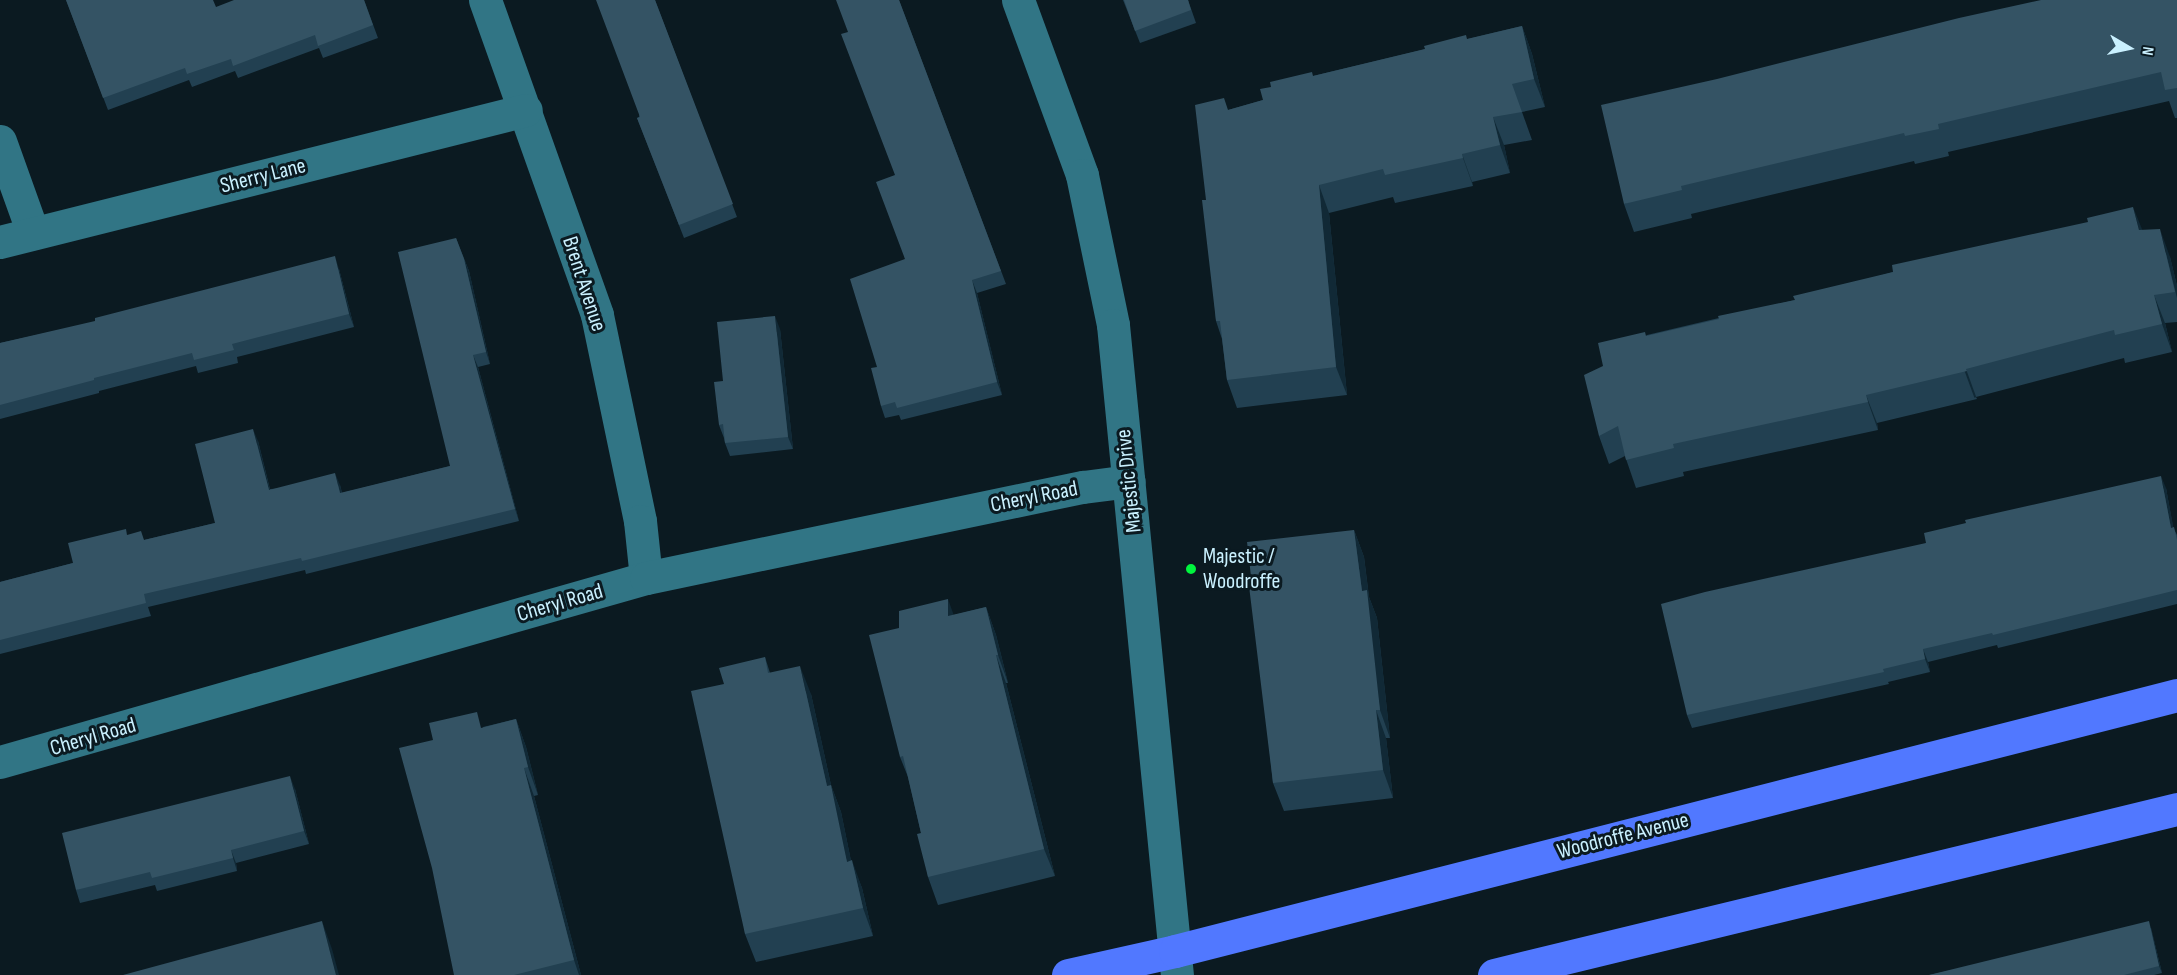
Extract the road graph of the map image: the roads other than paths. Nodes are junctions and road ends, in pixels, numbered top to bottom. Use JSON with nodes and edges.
{"nodes":[{"id":1,"x":485,"y":0,"type":"edge"},
{"id":2,"x":1018,"y":0,"type":"edge"},
{"id":3,"x":526,"y":111,"type":"junction"},
{"id":4,"x":0,"y":141,"type":"edge"},
{"id":5,"x":33,"y":233,"type":"junction"},
{"id":6,"x":0,"y":242,"type":"edge"},
{"id":7,"x":1129,"y":481,"type":"junction"},
{"id":8,"x":646,"y":578,"type":"junction"},
{"id":9,"x":2177,"y":695,"type":"edge"},
{"id":10,"x":0,"y":762,"type":"edge"},
{"id":11,"x":2177,"y":809,"type":"edge"},
{"id":12,"x":1176,"y":963,"type":"edge"},
{"id":13,"x":1068,"y":975,"type":"edge"},
{"id":14,"x":1494,"y":975,"type":"edge"}],
"edges":[{"from":1,"to":3,"type":"street","name":"Brent Avenue"},
{"from":2,"to":7,"type":"street","name":"Majestic Drive"},
{"from":3,"to":5,"type":"street","name":"Sherry Lane"},
{"from":3,"to":8,"type":"street","name":"Brent Avenue"},
{"from":4,"to":5,"type":"street"},
{"from":5,"to":6,"type":"street","name":"Sherry Lane"},
{"from":7,"to":8,"type":"street","name":"Cheryl Road"},
{"from":7,"to":12,"type":"street","name":"Majestic Drive"},
{"from":8,"to":10,"type":"street","name":"Cheryl Road"},
{"from":9,"to":12,"type":"main road","name":"Woodroffe Avenue"},
{"from":11,"to":14,"type":"main road"},
{"from":12,"to":13,"type":"main road","name":"Woodroffe Avenue"}]}
